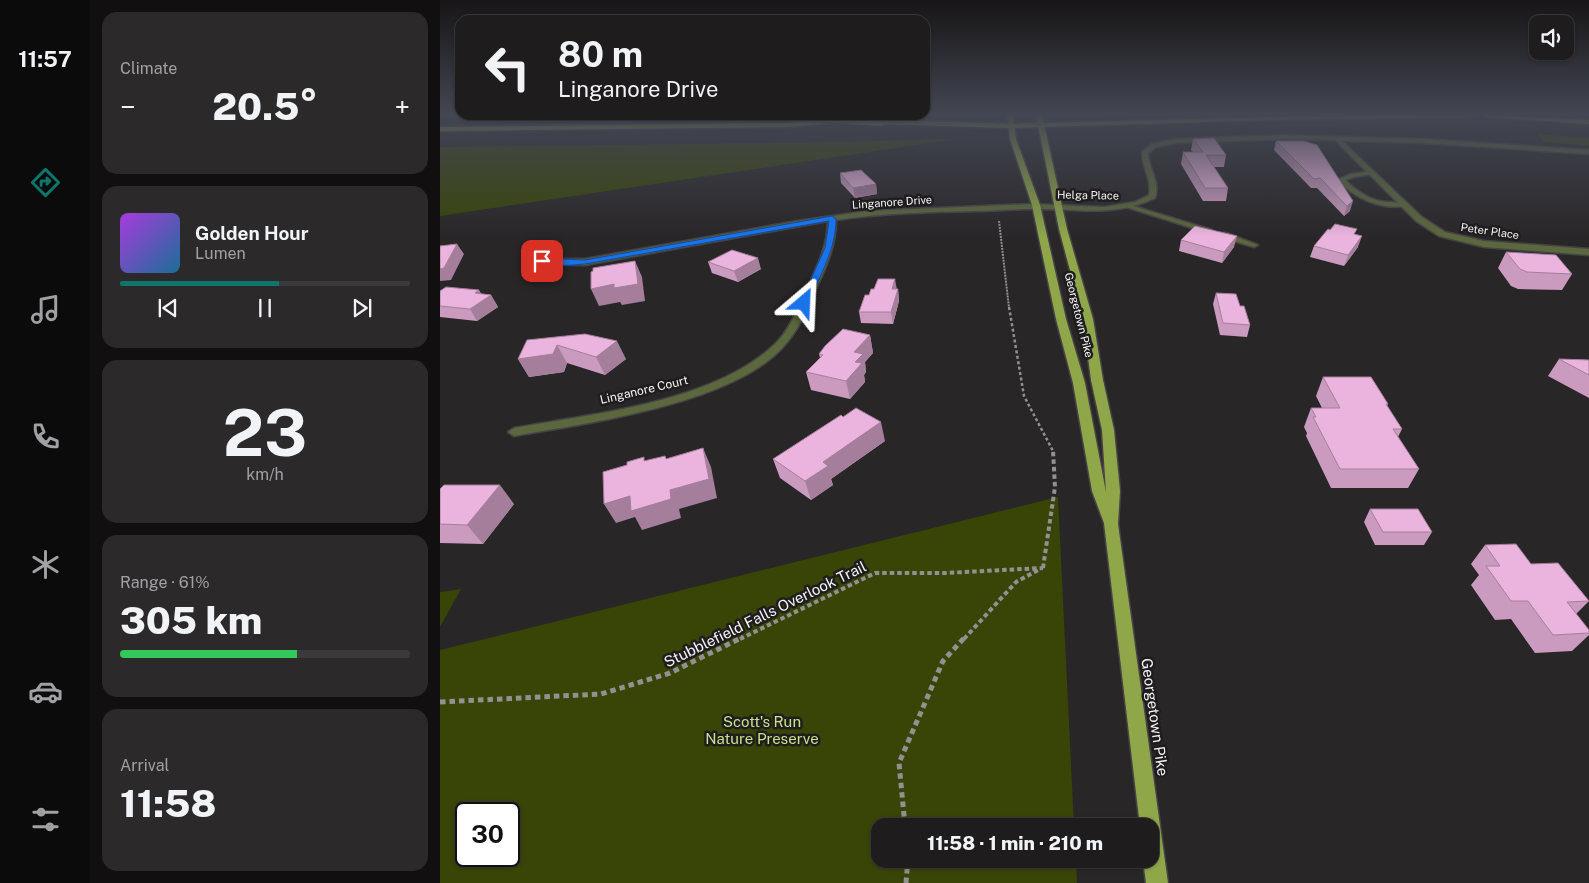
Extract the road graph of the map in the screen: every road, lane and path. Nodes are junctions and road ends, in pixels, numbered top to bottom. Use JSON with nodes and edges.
{"nodes":[{"id":1,"x":1019,"y":156,"type":"edge"},
{"id":2,"x":1048,"y":156,"type":"edge"},
{"id":3,"x":1144,"y":156,"type":"edge"},
{"id":4,"x":1354,"y":156,"type":"edge"},
{"id":5,"x":1371,"y":173,"type":"junction"},
{"id":6,"x":1036,"y":205,"type":"junction"},
{"id":7,"x":1404,"y":205,"type":"junction"},
{"id":8,"x":1058,"y":206,"type":"junction"},
{"id":9,"x":1128,"y":206,"type":"junction"},
{"id":10,"x":998,"y":208,"type":"junction"},
{"id":11,"x":832,"y":219,"type":"junction"},
{"id":12,"x":1254,"y":245,"type":"dead end"},
{"id":13,"x":1589,"y":252,"type":"edge"},
{"id":14,"x":542,"y":261,"type":"dead end"},
{"id":15,"x":514,"y":432,"type":"dead end"},
{"id":16,"x":1111,"y":524,"type":"junction"},
{"id":17,"x":1043,"y":568,"type":"junction"},
{"id":18,"x":440,"y":702,"type":"edge"},
{"id":19,"x":904,"y":818,"type":"edge"},
{"id":20,"x":1149,"y":818,"type":"edge"},
{"id":21,"x":907,"y":868,"type":"edge"},
{"id":22,"x":1155,"y":868,"type":"edge"},
{"id":23,"x":906,"y":883,"type":"edge"},
{"id":24,"x":1157,"y":883,"type":"edge"}],
"edges":[{"from":1,"to":6,"type":"main road","name":"Georgetown Pike"},
{"from":2,"to":8,"type":"main road","name":"Georgetown Pike"},
{"from":3,"to":9,"type":"street","name":"Helga Place"},
{"from":4,"to":5,"type":"street","name":"Peter Place"},
{"from":5,"to":7,"type":"street","name":"Peter Place"},
{"from":5,"to":7,"type":"lane"},
{"from":6,"to":8,"type":"street","name":"Helga Place"},
{"from":6,"to":10,"type":"street","name":"Linganore Drive"},
{"from":6,"to":16,"type":"main road","name":"Georgetown Pike"},
{"from":7,"to":13,"type":"street","name":"Peter Place"},
{"from":8,"to":9,"type":"street","name":"Helga Place"},
{"from":8,"to":16,"type":"main road","name":"Georgetown Pike"},
{"from":9,"to":12,"type":"lane"},
{"from":10,"to":11,"type":"street","name":"Linganore Drive"},
{"from":10,"to":17,"type":"path"},
{"from":11,"to":14,"type":"street","name":"Linganore Drive"},
{"from":11,"to":15,"type":"street","name":"Linganore Court"},
{"from":16,"to":20,"type":"main road","name":"Georgetown Pike"},
{"from":17,"to":18,"type":"path","name":"Stubblefield Falls Overlook Trail"},
{"from":17,"to":19,"type":"path"},
{"from":21,"to":23,"type":"path"},
{"from":22,"to":24,"type":"main road","name":"Georgetown Pike"}]}
